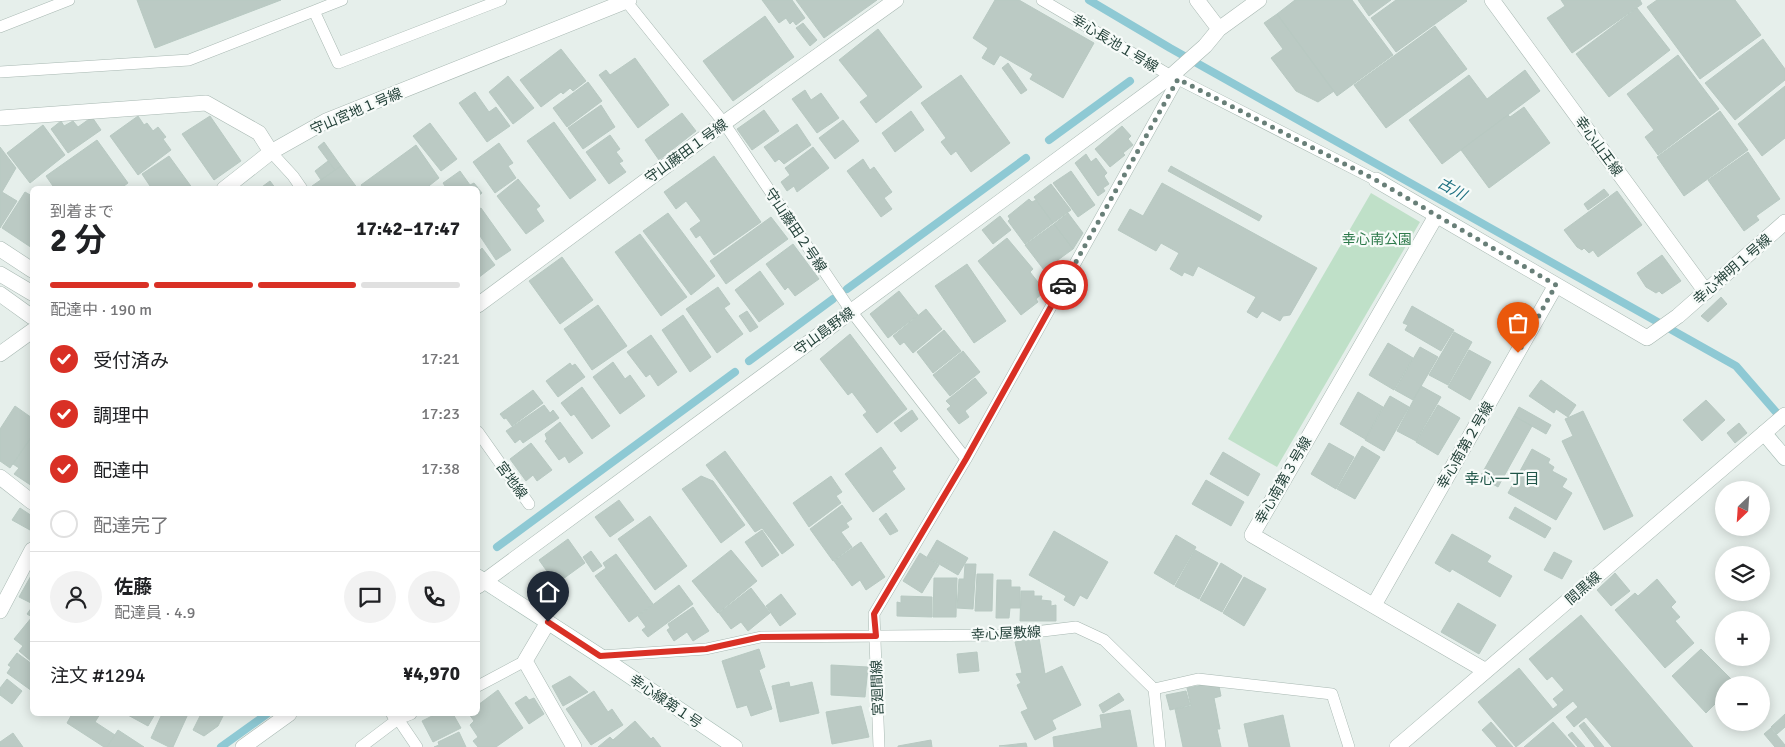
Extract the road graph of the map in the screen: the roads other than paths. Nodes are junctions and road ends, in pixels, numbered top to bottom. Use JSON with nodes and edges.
{"nodes":[{"id":1,"x":69,"y":0,"type":"edge"},
{"id":2,"x":342,"y":0,"type":"edge"},
{"id":3,"x":502,"y":0,"type":"edge"},
{"id":4,"x":896,"y":0,"type":"edge"},
{"id":5,"x":1042,"y":0,"type":"edge"},
{"id":6,"x":1197,"y":0,"type":"edge"},
{"id":7,"x":1259,"y":0,"type":"edge"},
{"id":8,"x":1492,"y":0,"type":"edge"},
{"id":9,"x":628,"y":1,"type":"edge"},
{"id":10,"x":314,"y":11,"type":"junction"},
{"id":11,"x":0,"y":27,"type":"edge"},
{"id":12,"x":1219,"y":29,"type":"junction"},
{"id":13,"x":0,"y":72,"type":"edge"},
{"id":14,"x":1174,"y":78,"type":"junction"},
{"id":15,"x":0,"y":118,"type":"edge"},
{"id":16,"x":724,"y":123,"type":"junction"},
{"id":17,"x":271,"y":152,"type":"junction"},
{"id":18,"x":1376,"y":180,"type":"joint"},
{"id":19,"x":228,"y":186,"type":"edge"},
{"id":20,"x":300,"y":186,"type":"edge"},
{"id":21,"x":1436,"y":216,"type":"junction"},
{"id":22,"x":1785,"y":222,"type":"edge"},
{"id":23,"x":0,"y":249,"type":"edge"},
{"id":24,"x":30,"y":269,"type":"edge"},
{"id":25,"x":0,"y":274,"type":"edge"},
{"id":26,"x":1556,"y":285,"type":"junction"},
{"id":27,"x":30,"y":292,"type":"edge"},
{"id":28,"x":1706,"y":292,"type":"junction"},
{"id":29,"x":0,"y":294,"type":"edge"},
{"id":30,"x":480,"y":304,"type":"edge"},
{"id":31,"x":851,"y":311,"type":"junction"},
{"id":32,"x":30,"y":315,"type":"edge"},
{"id":33,"x":30,"y":332,"type":"edge"},
{"id":34,"x":0,"y":354,"type":"edge"},
{"id":35,"x":1785,"y":415,"type":"edge"},
{"id":36,"x":1766,"y":431,"type":"junction"},
{"id":37,"x":480,"y":435,"type":"edge"},
{"id":38,"x":1785,"y":458,"type":"edge"},
{"id":39,"x":966,"y":459,"type":"junction"},
{"id":40,"x":0,"y":477,"type":"edge"},
{"id":41,"x":30,"y":500,"type":"edge"},
{"id":42,"x":529,"y":504,"type":"dead end"},
{"id":43,"x":30,"y":554,"type":"edge"},
{"id":44,"x":480,"y":581,"type":"edge"},
{"id":45,"x":1374,"y":605,"type":"junction"},
{"id":46,"x":0,"y":611,"type":"edge"},
{"id":47,"x":548,"y":622,"type":"junction"},
{"id":48,"x":876,"y":636,"type":"junction"},
{"id":49,"x":600,"y":656,"type":"junction"},
{"id":50,"x":525,"y":661,"type":"junction"},
{"id":51,"x":1486,"y":671,"type":"junction"},
{"id":52,"x":480,"y":685,"type":"edge"},
{"id":53,"x":1154,"y":689,"type":"junction"},
{"id":54,"x":286,"y":716,"type":"edge"},
{"id":55,"x":400,"y":716,"type":"edge"},
{"id":56,"x":402,"y":716,"type":"edge"},
{"id":57,"x":572,"y":746,"type":"edge"},
{"id":58,"x":243,"y":747,"type":"edge"},
{"id":59,"x":361,"y":747,"type":"edge"},
{"id":60,"x":417,"y":747,"type":"edge"},
{"id":61,"x":735,"y":747,"type":"edge"},
{"id":62,"x":879,"y":747,"type":"edge"},
{"id":63,"x":1160,"y":747,"type":"edge"},
{"id":64,"x":1349,"y":747,"type":"edge"},
{"id":65,"x":1397,"y":747,"type":"edge"}],
"edges":[{"from":1,"to":11,"type":"lane"},
{"from":2,"to":10,"type":"lane"},
{"from":3,"to":10,"type":"lane"},
{"from":4,"to":16,"type":"street","name":"守山藤田１号線"},
{"from":5,"to":14,"type":"lane","name":"幸心長池１号線"},
{"from":6,"to":12,"type":"street"},
{"from":7,"to":12,"type":"street"},
{"from":8,"to":28,"type":"street","name":"幸心山王線"},
{"from":9,"to":16,"type":"lane","name":"守山藤田２号線"},
{"from":9,"to":17,"type":"street","name":"守山宮地１号線"},
{"from":10,"to":13,"type":"lane"},
{"from":12,"to":14,"type":"street","name":"守山島野線"},
{"from":14,"to":18,"type":"lane","name":"幸心長池１号線"},
{"from":14,"to":31,"type":"street","name":"守山島野線"},
{"from":14,"to":39,"type":"lane","name":"宮廻間線"},
{"from":15,"to":17,"type":"street"},
{"from":16,"to":30,"type":"street","name":"守山藤田１号線"},
{"from":16,"to":31,"type":"lane","name":"守山藤田２号線"},
{"from":17,"to":19,"type":"street","name":"守山宮地１号線"},
{"from":17,"to":20,"type":"lane"},
{"from":18,"to":21,"type":"street"},
{"from":21,"to":26,"type":"street"},
{"from":21,"to":45,"type":"street","name":"幸心南第３号線"},
{"from":22,"to":28,"type":"street","name":"幸心神明１号線"},
{"from":23,"to":24,"type":"street"},
{"from":25,"to":27,"type":"street"},
{"from":26,"to":28,"type":"street","name":"幸心神明１号線"},
{"from":26,"to":45,"type":"street","name":"幸心南第２号線"},
{"from":29,"to":32,"type":"street"},
{"from":31,"to":39,"type":"lane","name":"守山藤田２号線"},
{"from":31,"to":44,"type":"street","name":"守山島野線"},
{"from":33,"to":34,"type":"street"},
{"from":35,"to":36,"type":"street","name":"間黒線"},
{"from":36,"to":38,"type":"street"},
{"from":36,"to":51,"type":"street","name":"間黒線"},
{"from":37,"to":42,"type":"lane","name":"宮地線"},
{"from":39,"to":48,"type":"lane","name":"宮廻間線"},
{"from":40,"to":41,"type":"street"},
{"from":43,"to":46,"type":"street"},
{"from":44,"to":47,"type":"street","name":"幸心線第１号"},
{"from":45,"to":51,"type":"street","name":"幸心南第３号線"},
{"from":47,"to":49,"type":"street","name":"幸心線第１号"},
{"from":47,"to":50,"type":"street"},
{"from":48,"to":49,"type":"lane","name":"幸心屋敷線"},
{"from":48,"to":53,"type":"lane","name":"幸心屋敷線"},
{"from":48,"to":62,"type":"lane","name":"宮廻間線"},
{"from":49,"to":61,"type":"street","name":"幸心線第１号"},
{"from":50,"to":52,"type":"lane"},
{"from":50,"to":57,"type":"street"},
{"from":51,"to":65,"type":"street","name":"間黒線"},
{"from":53,"to":63,"type":"lane"},
{"from":53,"to":64,"type":"lane"},
{"from":54,"to":58,"type":"street"},
{"from":55,"to":59,"type":"lane"},
{"from":56,"to":60,"type":"lane"}]}
